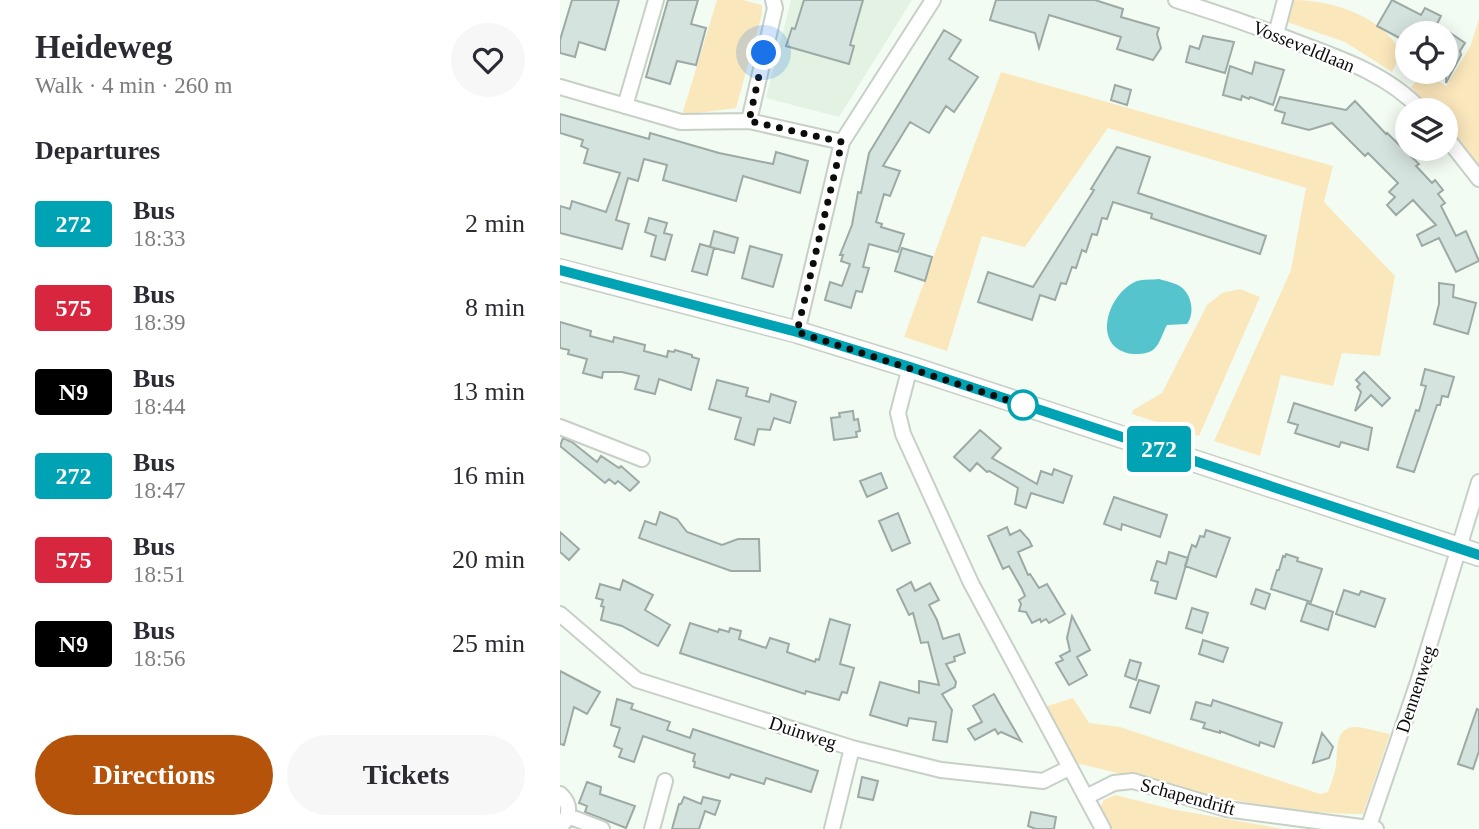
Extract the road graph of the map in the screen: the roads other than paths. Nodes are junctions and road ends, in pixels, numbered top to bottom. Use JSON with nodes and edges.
{"nodes":[{"id":1,"x":656,"y":0,"type":"edge"},
{"id":2,"x":773,"y":0,"type":"edge"},
{"id":3,"x":933,"y":0,"type":"edge"},
{"id":4,"x":1176,"y":0,"type":"edge"},
{"id":5,"x":1285,"y":0,"type":"edge"},
{"id":6,"x":1276,"y":34,"type":"junction"},
{"id":7,"x":560,"y":87,"type":"edge"},
{"id":8,"x":1409,"y":98,"type":"edge"},
{"id":9,"x":625,"y":106,"type":"junction"},
{"id":10,"x":749,"y":121,"type":"junction"},
{"id":11,"x":842,"y":142,"type":"junction"},
{"id":12,"x":1458,"y":153,"type":"edge"},
{"id":13,"x":1479,"y":179,"type":"edge"},
{"id":14,"x":560,"y":270,"type":"edge"},
{"id":15,"x":797,"y":332,"type":"junction"},
{"id":16,"x":910,"y":367,"type":"junction"},
{"id":17,"x":560,"y":428,"type":"edge"},
{"id":18,"x":642,"y":459,"type":"dead end"},
{"id":19,"x":1479,"y":482,"type":"edge"},
{"id":20,"x":1469,"y":552,"type":"edge"},
{"id":21,"x":560,"y":614,"type":"edge"},
{"id":22,"x":852,"y":748,"type":"junction"},
{"id":23,"x":1069,"y":768,"type":"junction"},
{"id":24,"x":665,"y":781,"type":"dead end"},
{"id":25,"x":560,"y":794,"type":"edge"},
{"id":26,"x":1086,"y":797,"type":"junction"},
{"id":27,"x":564,"y":821,"type":"edge"},
{"id":28,"x":602,"y":829,"type":"edge"},
{"id":29,"x":652,"y":829,"type":"edge"},
{"id":30,"x":832,"y":829,"type":"edge"},
{"id":31,"x":1103,"y":829,"type":"edge"},
{"id":32,"x":1371,"y":829,"type":"edge"}],
"edges":[{"from":1,"to":9,"type":"street"},
{"from":2,"to":10,"type":"street"},
{"from":3,"to":11,"type":"street"},
{"from":4,"to":6,"type":"street","name":"Vosseveldlaan"},
{"from":5,"to":6,"type":"street"},
{"from":6,"to":8,"type":"street","name":"Vosseveldlaan"},
{"from":7,"to":9,"type":"street"},
{"from":9,"to":10,"type":"street"},
{"from":10,"to":11,"type":"street"},
{"from":11,"to":15,"type":"street"},
{"from":12,"to":13,"type":"street"},
{"from":14,"to":15,"type":"main road"},
{"from":15,"to":16,"type":"main road"},
{"from":16,"to":20,"type":"main road"},
{"from":16,"to":23,"type":"street"},
{"from":17,"to":18,"type":"street"},
{"from":19,"to":20,"type":"street","name":"Dennenweg"},
{"from":20,"to":32,"type":"street","name":"Dennenweg"},
{"from":21,"to":22,"type":"street","name":"Duinweg"},
{"from":22,"to":23,"type":"street","name":"Duinweg"},
{"from":22,"to":30,"type":"street"},
{"from":23,"to":26,"type":"street"},
{"from":24,"to":29,"type":"street"},
{"from":25,"to":27,"type":"street"},
{"from":26,"to":31,"type":"street"},
{"from":26,"to":32,"type":"street","name":"Schapendrift"},
{"from":27,"to":28,"type":"street"}]}
